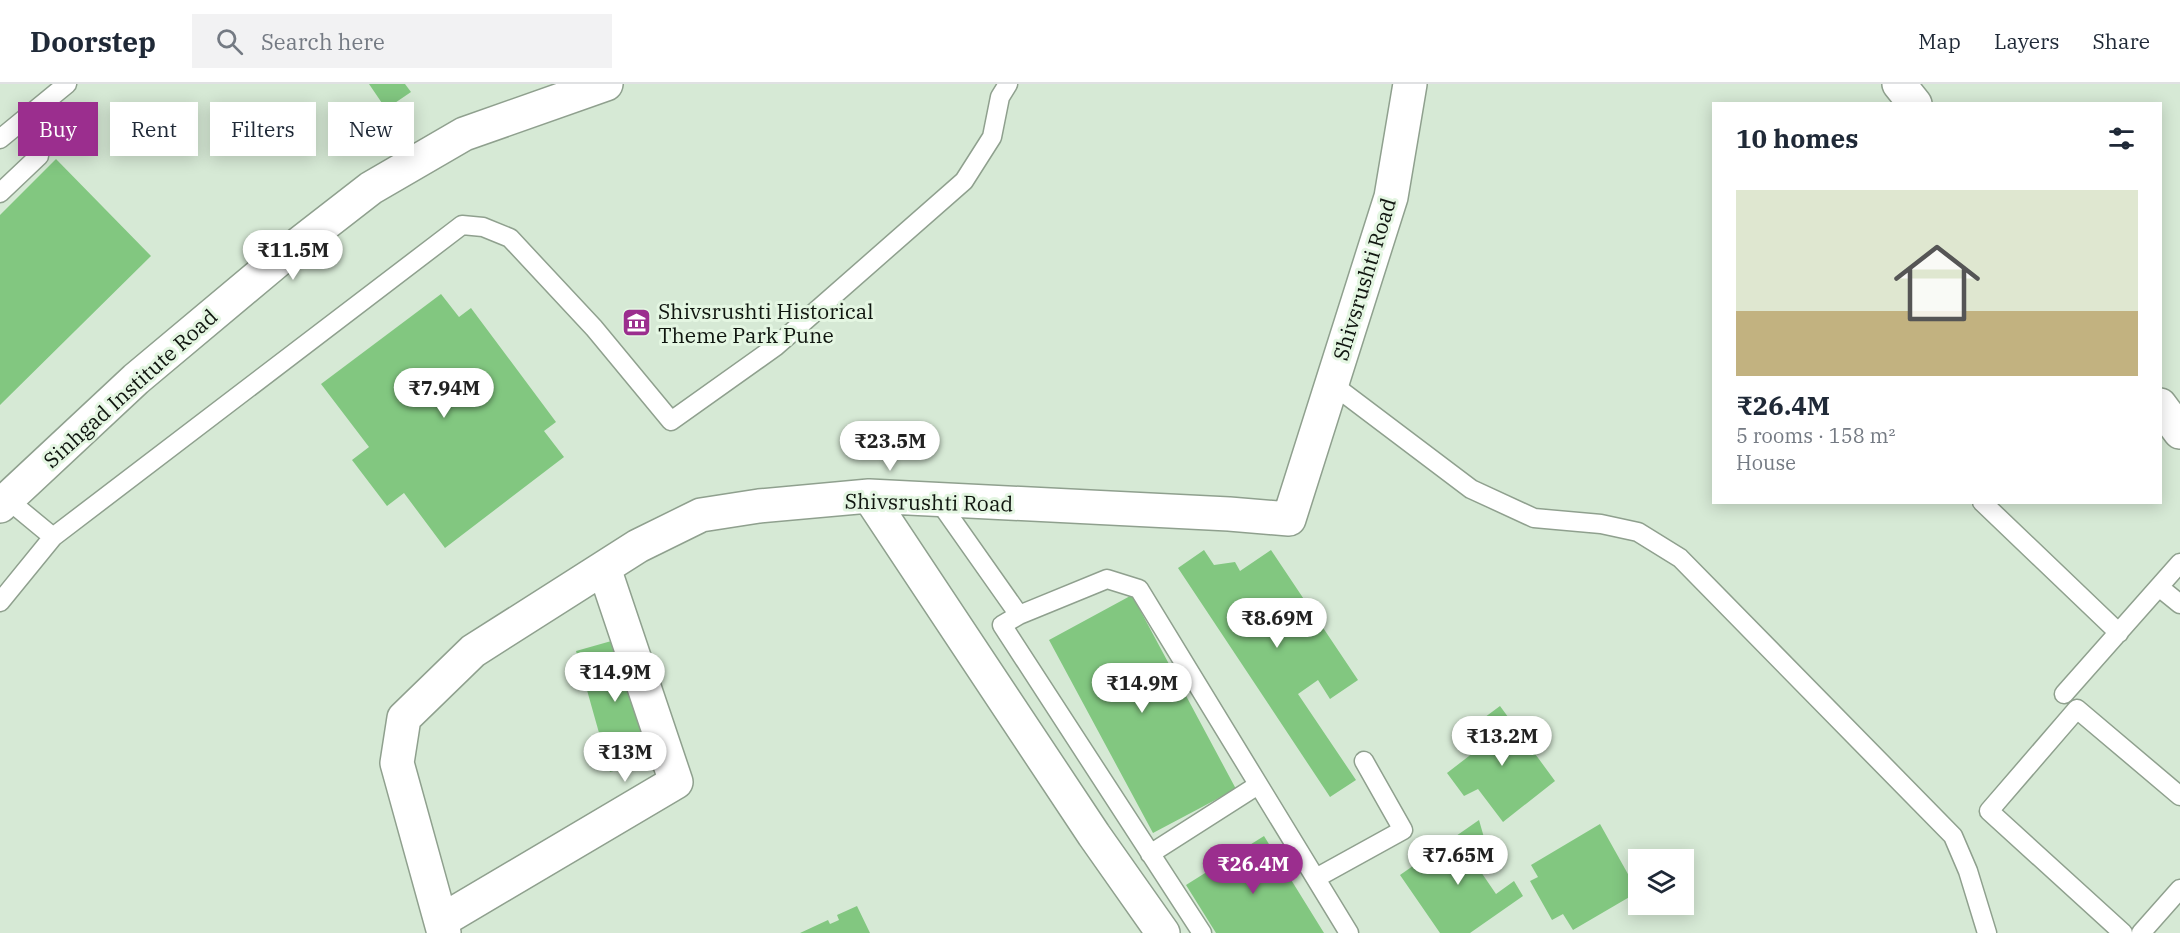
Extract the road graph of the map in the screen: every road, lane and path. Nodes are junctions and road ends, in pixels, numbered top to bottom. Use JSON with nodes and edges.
{"nodes":[{"id":1,"x":68,"y":84,"type":"edge"},
{"id":2,"x":606,"y":84,"type":"edge"},
{"id":3,"x":1008,"y":84,"type":"edge"},
{"id":4,"x":1410,"y":84,"type":"edge"},
{"id":5,"x":1899,"y":84,"type":"edge"},
{"id":6,"x":1914,"y":102,"type":"edge"},
{"id":7,"x":0,"y":139,"type":"edge"},
{"id":8,"x":39,"y":156,"type":"dead end"},
{"id":9,"x":0,"y":193,"type":"edge"},
{"id":10,"x":1332,"y":384,"type":"junction"},
{"id":11,"x":2162,"y":408,"type":"edge"},
{"id":12,"x":2180,"y":432,"type":"edge"},
{"id":13,"x":869,"y":496,"type":"junction"},
{"id":14,"x":938,"y":500,"type":"junction"},
{"id":15,"x":3,"y":503,"type":"edge"},
{"id":16,"x":1987,"y":504,"type":"edge"},
{"id":17,"x":53,"y":537,"type":"junction"},
{"id":18,"x":2180,"y":563,"type":"edge"},
{"id":19,"x":604,"y":567,"type":"junction"},
{"id":20,"x":2159,"y":587,"type":"junction"},
{"id":21,"x":0,"y":602,"type":"edge"},
{"id":22,"x":2180,"y":604,"type":"edge"},
{"id":23,"x":1019,"y":615,"type":"junction"},
{"id":24,"x":2119,"y":633,"type":"junction"},
{"id":25,"x":2064,"y":694,"type":"dead end"},
{"id":26,"x":1364,"y":761,"type":"dead end"},
{"id":27,"x":1258,"y":785,"type":"junction"},
{"id":28,"x":2180,"y":796,"type":"edge"},
{"id":29,"x":1150,"y":854,"type":"junction"},
{"id":30,"x":1316,"y":878,"type":"junction"},
{"id":31,"x":2180,"y":889,"type":"edge"},
{"id":32,"x":443,"y":927,"type":"edge"},
{"id":33,"x":1163,"y":933,"type":"edge"},
{"id":34,"x":1202,"y":933,"type":"edge"},
{"id":35,"x":1349,"y":933,"type":"edge"},
{"id":36,"x":1987,"y":933,"type":"edge"},
{"id":37,"x":2123,"y":933,"type":"edge"},
{"id":38,"x":2141,"y":933,"type":"edge"}],
"edges":[{"from":1,"to":7,"type":"lane"},
{"from":2,"to":15,"type":"street","name":"Sinhgad Institute Road"},
{"from":3,"to":17,"type":"lane"},
{"from":4,"to":10,"type":"street","name":"Shivsrushti Road"},
{"from":5,"to":6,"type":"street"},
{"from":8,"to":9,"type":"lane"},
{"from":10,"to":14,"type":"street","name":"Shivsrushti Road"},
{"from":10,"to":36,"type":"lane"},
{"from":11,"to":12,"type":"street"},
{"from":13,"to":14,"type":"street","name":"Shivsrushti Road"},
{"from":13,"to":19,"type":"street","name":"Shivsrushti Road"},
{"from":13,"to":33,"type":"street"},
{"from":14,"to":23,"type":"lane"},
{"from":15,"to":17,"type":"lane"},
{"from":16,"to":24,"type":"lane"},
{"from":17,"to":21,"type":"lane"},
{"from":18,"to":20,"type":"lane"},
{"from":19,"to":32,"type":"street","name":"Shivsrushti Road"},
{"from":19,"to":32,"type":"street"},
{"from":20,"to":22,"type":"lane"},
{"from":20,"to":24,"type":"lane"},
{"from":23,"to":27,"type":"lane"},
{"from":23,"to":29,"type":"lane"},
{"from":24,"to":25,"type":"lane"},
{"from":26,"to":30,"type":"lane"},
{"from":27,"to":29,"type":"lane"},
{"from":27,"to":30,"type":"lane"},
{"from":28,"to":37,"type":"lane"},
{"from":29,"to":34,"type":"lane"},
{"from":30,"to":35,"type":"lane"},
{"from":31,"to":38,"type":"lane"}]}
